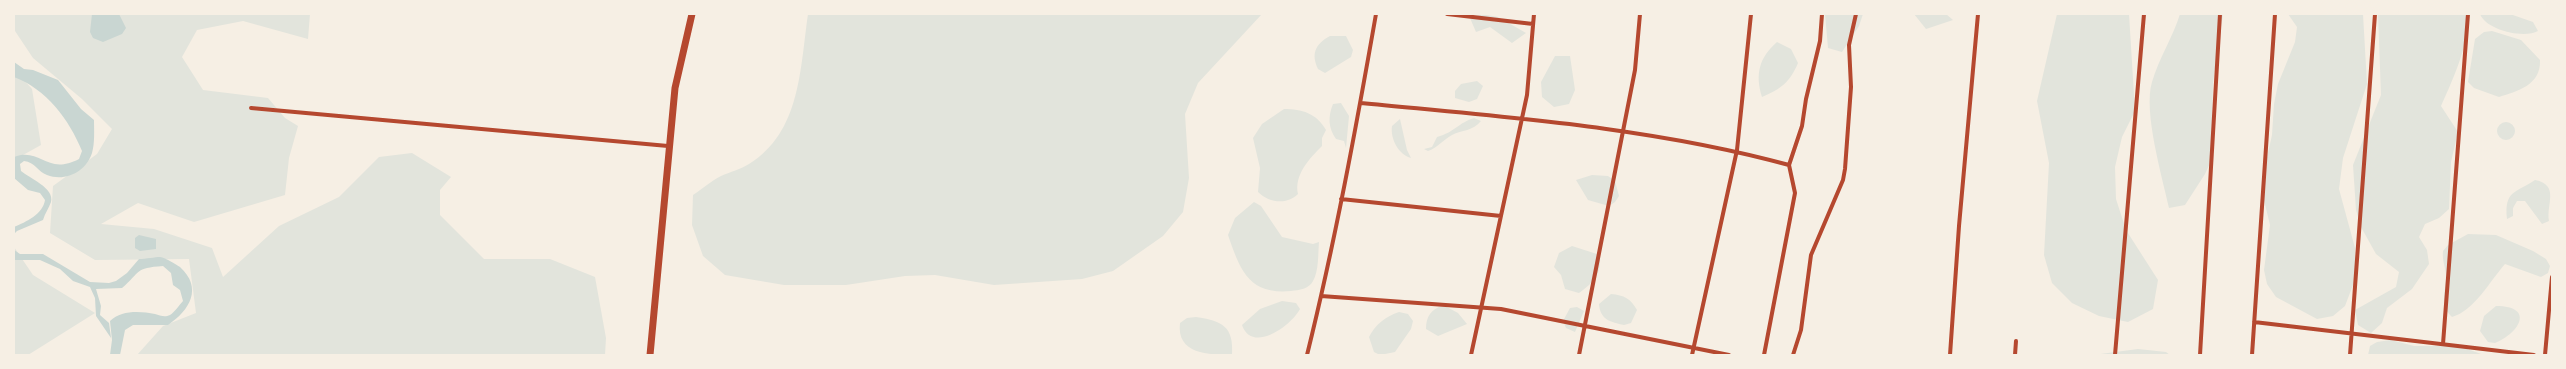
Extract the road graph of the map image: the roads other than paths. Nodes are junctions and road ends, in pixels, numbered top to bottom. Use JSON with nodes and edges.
{"nodes":[{"id":1,"x":692,"y":14,"type":"edge"},
{"id":2,"x":1376,"y":14,"type":"edge"},
{"id":3,"x":1447,"y":14,"type":"edge"},
{"id":4,"x":1534,"y":14,"type":"edge"},
{"id":5,"x":1640,"y":14,"type":"edge"},
{"id":6,"x":1751,"y":14,"type":"edge"},
{"id":7,"x":1822,"y":14,"type":"edge"},
{"id":8,"x":1856,"y":14,"type":"edge"},
{"id":9,"x":1978,"y":14,"type":"edge"},
{"id":10,"x":2144,"y":14,"type":"edge"},
{"id":11,"x":2220,"y":14,"type":"edge"},
{"id":12,"x":2275,"y":14,"type":"edge"},
{"id":13,"x":2375,"y":14,"type":"edge"},
{"id":14,"x":2468,"y":14,"type":"edge"},
{"id":15,"x":1533,"y":24,"type":"junction"},
{"id":16,"x":1361,"y":103,"type":"junction"},
{"id":17,"x":250,"y":108,"type":"dead end"},
{"id":18,"x":1522,"y":118,"type":"junction"},
{"id":19,"x":1624,"y":133,"type":"junction"},
{"id":20,"x":668,"y":146,"type":"junction"},
{"id":21,"x":1737,"y":150,"type":"junction"},
{"id":22,"x":1789,"y":164,"type":"junction"},
{"id":23,"x":1341,"y":199,"type":"junction"},
{"id":24,"x":1501,"y":216,"type":"junction"},
{"id":25,"x":2552,"y":277,"type":"edge"},
{"id":26,"x":1321,"y":296,"type":"junction"},
{"id":27,"x":1481,"y":307,"type":"junction"},
{"id":28,"x":2254,"y":322,"type":"junction"},
{"id":29,"x":1586,"y":326,"type":"junction"},
{"id":30,"x":2352,"y":334,"type":"junction"},
{"id":31,"x":2016,"y":341,"type":"dead end"},
{"id":32,"x":2443,"y":344,"type":"junction"},
{"id":33,"x":1694,"y":347,"type":"junction"},
{"id":34,"x":650,"y":355,"type":"edge"},
{"id":35,"x":1307,"y":355,"type":"edge"},
{"id":36,"x":1470,"y":355,"type":"edge"},
{"id":37,"x":1579,"y":355,"type":"edge"},
{"id":38,"x":1692,"y":355,"type":"edge"},
{"id":39,"x":1729,"y":355,"type":"edge"},
{"id":40,"x":1764,"y":355,"type":"edge"},
{"id":41,"x":1793,"y":355,"type":"edge"},
{"id":42,"x":1950,"y":355,"type":"edge"},
{"id":43,"x":2015,"y":355,"type":"edge"},
{"id":44,"x":2116,"y":355,"type":"edge"},
{"id":45,"x":2200,"y":355,"type":"edge"},
{"id":46,"x":2252,"y":355,"type":"edge"},
{"id":47,"x":2350,"y":355,"type":"edge"},
{"id":48,"x":2534,"y":355,"type":"edge"},
{"id":49,"x":2545,"y":355,"type":"edge"}],
"edges":[{"from":1,"to":20,"type":"street"},
{"from":2,"to":16,"type":"street"},
{"from":3,"to":15,"type":"street"},
{"from":4,"to":15,"type":"street"},
{"from":5,"to":19,"type":"street"},
{"from":6,"to":21,"type":"street"},
{"from":7,"to":22,"type":"street"},
{"from":8,"to":41,"type":"street"},
{"from":9,"to":42,"type":"street"},
{"from":10,"to":44,"type":"street"},
{"from":11,"to":45,"type":"street"},
{"from":12,"to":28,"type":"street"},
{"from":13,"to":30,"type":"street"},
{"from":14,"to":32,"type":"street"},
{"from":15,"to":18,"type":"street"},
{"from":16,"to":18,"type":"street"},
{"from":16,"to":23,"type":"street"},
{"from":17,"to":20,"type":"street"},
{"from":18,"to":19,"type":"street"},
{"from":18,"to":24,"type":"street"},
{"from":19,"to":21,"type":"street"},
{"from":19,"to":29,"type":"street"},
{"from":20,"to":34,"type":"street"},
{"from":21,"to":22,"type":"street"},
{"from":21,"to":33,"type":"street"},
{"from":22,"to":40,"type":"street"},
{"from":23,"to":24,"type":"street"},
{"from":23,"to":26,"type":"street"},
{"from":24,"to":27,"type":"street"},
{"from":25,"to":49,"type":"street"},
{"from":26,"to":27,"type":"street"},
{"from":26,"to":35,"type":"street"},
{"from":27,"to":29,"type":"street"},
{"from":27,"to":36,"type":"street"},
{"from":28,"to":30,"type":"street"},
{"from":28,"to":46,"type":"street"},
{"from":29,"to":33,"type":"street"},
{"from":29,"to":37,"type":"street"},
{"from":30,"to":32,"type":"street"},
{"from":30,"to":47,"type":"street"},
{"from":31,"to":43,"type":"street"},
{"from":32,"to":48,"type":"street"},
{"from":33,"to":38,"type":"street"},
{"from":33,"to":39,"type":"street"}]}
